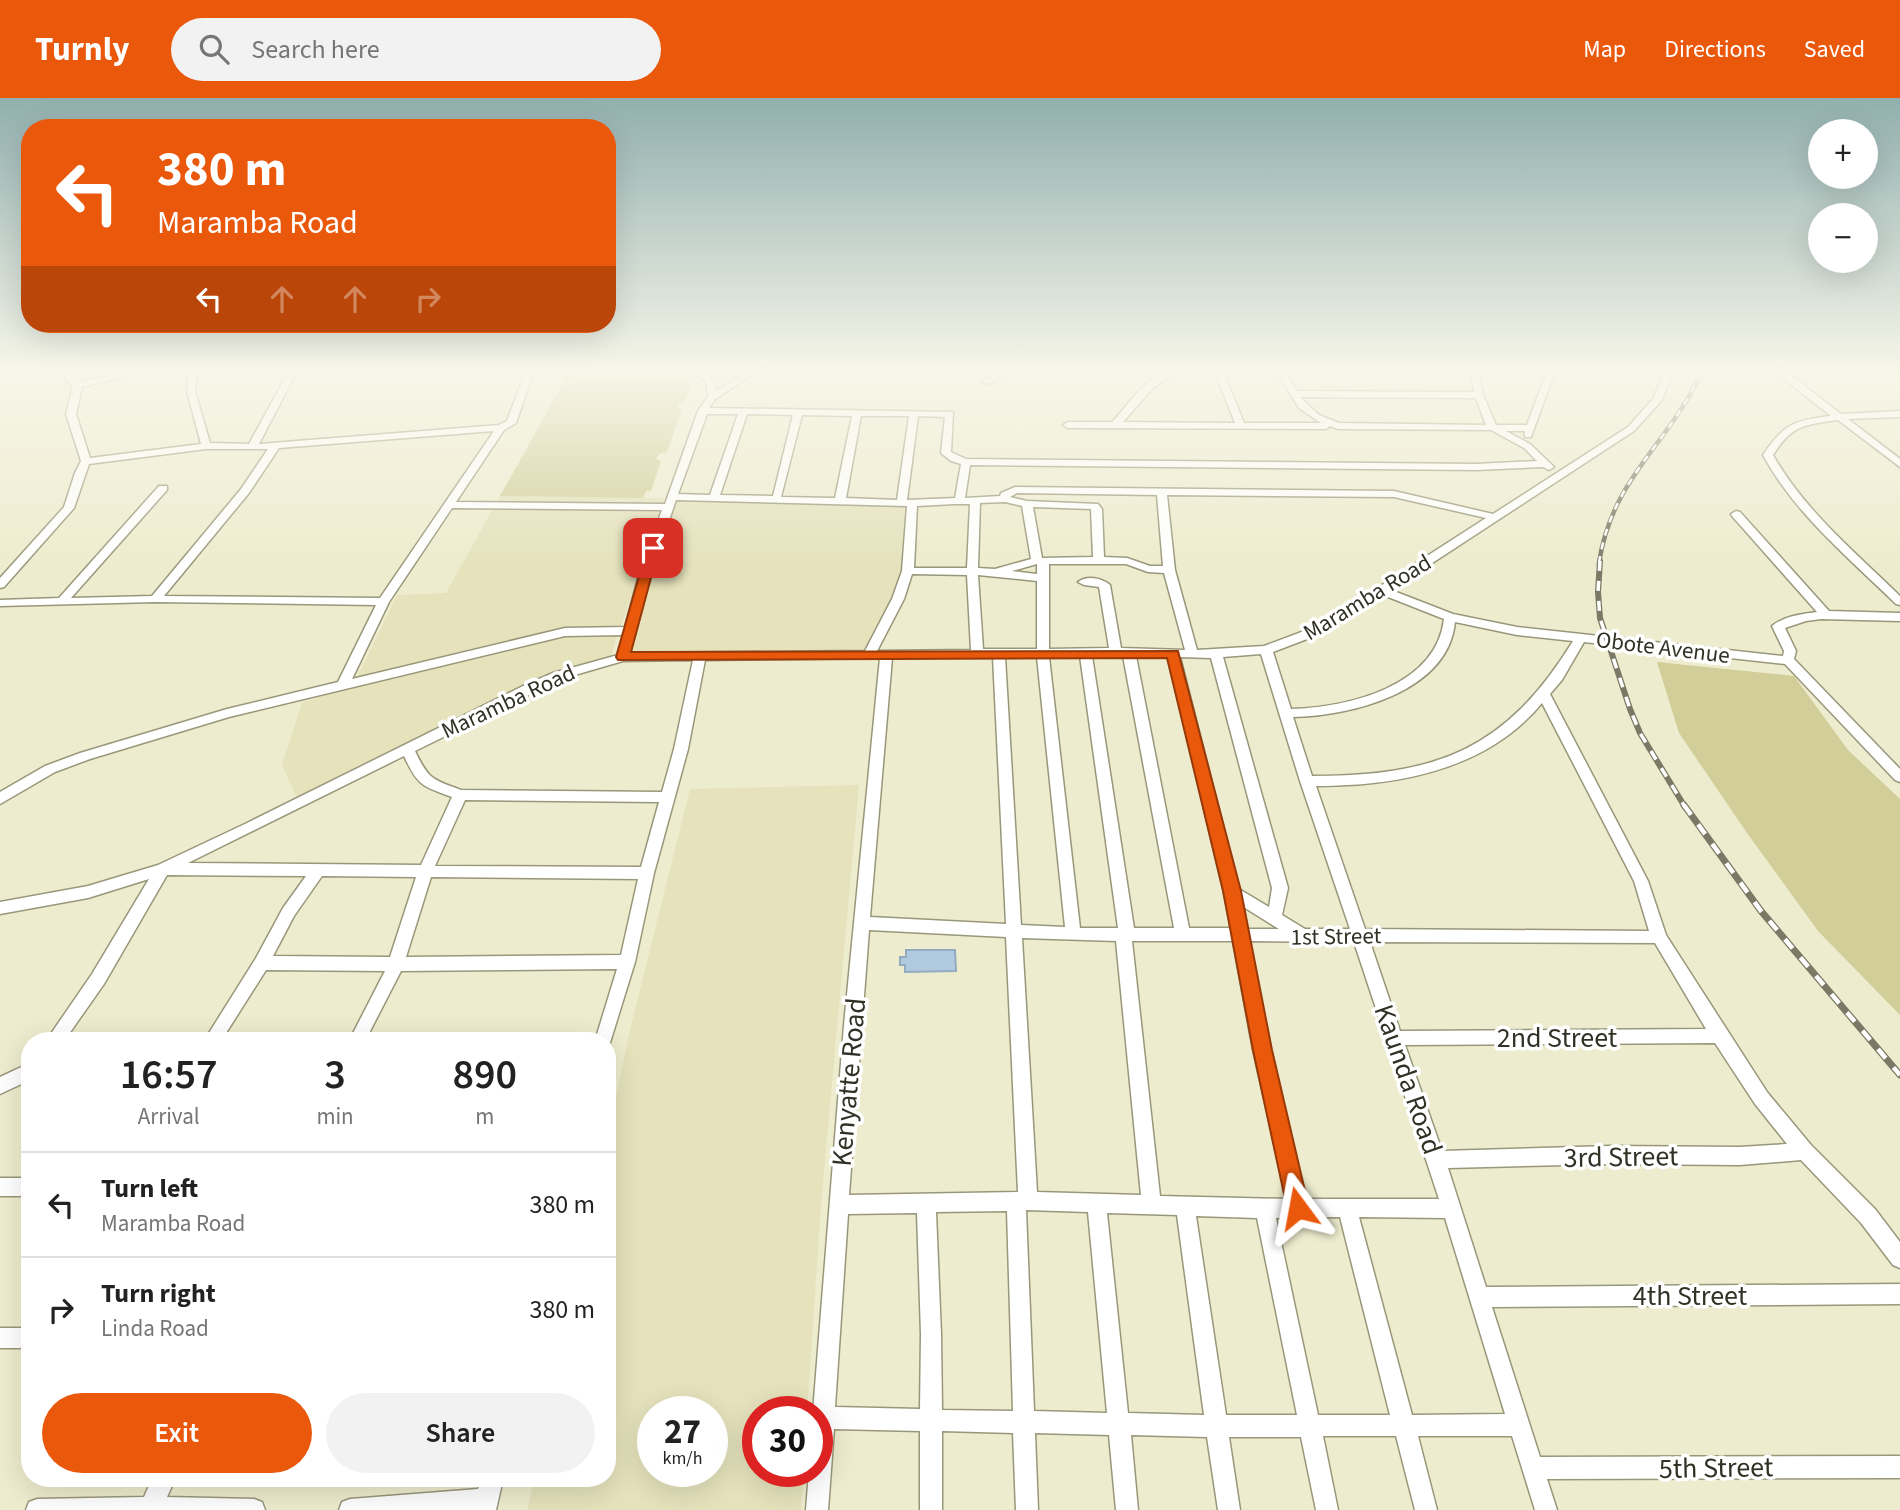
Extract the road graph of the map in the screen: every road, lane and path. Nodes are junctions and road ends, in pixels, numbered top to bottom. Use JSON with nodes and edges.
{"nodes":[{"id":1,"x":78,"y":437,"type":"edge"},
{"id":2,"x":204,"y":437,"type":"edge"},
{"id":3,"x":257,"y":437,"type":"edge"},
{"id":4,"x":389,"y":437,"type":"edge"},
{"id":5,"x":495,"y":437,"type":"edge"},
{"id":6,"x":693,"y":437,"type":"edge"},
{"id":7,"x":735,"y":437,"type":"edge"},
{"id":8,"x":792,"y":437,"type":"edge"},
{"id":9,"x":852,"y":437,"type":"edge"},
{"id":10,"x":912,"y":437,"type":"edge"},
{"id":11,"x":948,"y":437,"type":"edge"},
{"id":12,"x":1510,"y":437,"type":"edge"},
{"id":13,"x":1528,"y":437,"type":"edge"},
{"id":14,"x":1616,"y":437,"type":"edge"},
{"id":15,"x":1782,"y":437,"type":"edge"},
{"id":16,"x":1865,"y":437,"type":"edge"},
{"id":17,"x":206,"y":446,"type":"junction"},
{"id":18,"x":275,"y":446,"type":"junction"},
{"id":19,"x":1527,"y":446,"type":"junction"},
{"id":20,"x":252,"y":447,"type":"junction"},
{"id":21,"x":86,"y":461,"type":"junction"},
{"id":22,"x":966,"y":462,"type":"junction"},
{"id":23,"x":1545,"y":464,"type":"junction"},
{"id":24,"x":1900,"y":464,"type":"edge"},
{"id":25,"x":1561,"y":475,"type":"junction"},
{"id":26,"x":163,"y":488,"type":"dead end"},
{"id":27,"x":1162,"y":492,"type":"junction"},
{"id":28,"x":730,"y":494,"type":"dead end"},
{"id":29,"x":777,"y":495,"type":"junction"},
{"id":30,"x":714,"y":498,"type":"junction"},
{"id":31,"x":840,"y":499,"type":"junction"},
{"id":32,"x":1005,"y":499,"type":"junction"},
{"id":33,"x":669,"y":502,"type":"junction"},
{"id":34,"x":907,"y":502,"type":"junction"},
{"id":35,"x":959,"y":502,"type":"junction"},
{"id":36,"x":975,"y":502,"type":"junction"},
{"id":37,"x":1027,"y":503,"type":"junction"},
{"id":38,"x":447,"y":505,"type":"junction"},
{"id":39,"x":1736,"y":514,"type":"dead end"},
{"id":40,"x":1493,"y":517,"type":"junction"},
{"id":41,"x":1099,"y":560,"type":"junction"},
{"id":42,"x":1040,"y":561,"type":"junction"},
{"id":43,"x":908,"y":570,"type":"junction"},
{"id":44,"x":1169,"y":570,"type":"junction"},
{"id":45,"x":995,"y":572,"type":"junction"},
{"id":46,"x":972,"y":573,"type":"junction"},
{"id":47,"x":1041,"y":578,"type":"junction"},
{"id":48,"x":1084,"y":582,"type":"dead end"},
{"id":49,"x":0,"y":585,"type":"edge"},
{"id":50,"x":1384,"y":591,"type":"junction"},
{"id":51,"x":155,"y":599,"type":"junction"},
{"id":52,"x":63,"y":600,"type":"junction"},
{"id":53,"x":383,"y":601,"type":"junction"},
{"id":54,"x":1900,"y":602,"type":"edge"},
{"id":55,"x":0,"y":603,"type":"edge"},
{"id":56,"x":1450,"y":617,"type":"junction"},
{"id":57,"x":1828,"y":617,"type":"junction"},
{"id":58,"x":1900,"y":617,"type":"edge"},
{"id":59,"x":629,"y":631,"type":"junction"},
{"id":60,"x":1581,"y":638,"type":"junction"},
{"id":61,"x":1266,"y":650,"type":"junction"},
{"id":62,"x":1043,"y":653,"type":"junction"},
{"id":63,"x":1123,"y":653,"type":"junction"},
{"id":64,"x":878,"y":654,"type":"junction"},
{"id":65,"x":977,"y":654,"type":"junction"},
{"id":66,"x":999,"y":654,"type":"junction"},
{"id":67,"x":1086,"y":654,"type":"junction"},
{"id":68,"x":1173,"y":654,"type":"junction"},
{"id":69,"x":1192,"y":654,"type":"junction"},
{"id":70,"x":1216,"y":654,"type":"junction"},
{"id":71,"x":700,"y":655,"type":"junction"},
{"id":72,"x":623,"y":657,"type":"junction"},
{"id":73,"x":1788,"y":660,"type":"junction"},
{"id":74,"x":343,"y":684,"type":"junction"},
{"id":75,"x":1544,"y":695,"type":"junction"},
{"id":76,"x":1286,"y":713,"type":"junction"},
{"id":77,"x":407,"y":749,"type":"junction"},
{"id":78,"x":1900,"y":777,"type":"edge"},
{"id":79,"x":1307,"y":781,"type":"junction"},
{"id":80,"x":460,"y":795,"type":"junction"},
{"id":81,"x":668,"y":797,"type":"junction"},
{"id":82,"x":0,"y":799,"type":"edge"},
{"id":83,"x":163,"y":869,"type":"junction"},
{"id":84,"x":318,"y":870,"type":"junction"},
{"id":85,"x":425,"y":872,"type":"junction"},
{"id":86,"x":647,"y":873,"type":"junction"},
{"id":87,"x":1232,"y":891,"type":"junction"},
{"id":88,"x":0,"y":908,"type":"edge"},
{"id":89,"x":1274,"y":918,"type":"junction"},
{"id":90,"x":862,"y":923,"type":"junction"},
{"id":91,"x":1013,"y":931,"type":"junction"},
{"id":92,"x":1073,"y":934,"type":"junction"},
{"id":93,"x":1125,"y":934,"type":"junction"},
{"id":94,"x":1360,"y":934,"type":"junction"},
{"id":95,"x":1183,"y":935,"type":"junction"},
{"id":96,"x":1239,"y":936,"type":"junction"},
{"id":97,"x":1305,"y":937,"type":"junction"},
{"id":98,"x":1659,"y":937,"type":"junction"},
{"id":99,"x":627,"y":962,"type":"junction"},
{"id":100,"x":262,"y":963,"type":"junction"},
{"id":101,"x":396,"y":964,"type":"junction"},
{"id":102,"x":60,"y":1032,"type":"edge"},
{"id":103,"x":218,"y":1032,"type":"edge"},
{"id":104,"x":362,"y":1032,"type":"edge"},
{"id":105,"x":606,"y":1032,"type":"edge"},
{"id":106,"x":1720,"y":1036,"type":"junction"},
{"id":107,"x":1394,"y":1038,"type":"junction"},
{"id":108,"x":21,"y":1076,"type":"edge"},
{"id":109,"x":0,"y":1086,"type":"edge"},
{"id":110,"x":1805,"y":1151,"type":"junction"},
{"id":111,"x":1436,"y":1160,"type":"junction"},
{"id":112,"x":21,"y":1186,"type":"edge"},
{"id":113,"x":0,"y":1187,"type":"edge"},
{"id":114,"x":1022,"y":1202,"type":"junction"},
{"id":115,"x":1097,"y":1204,"type":"junction"},
{"id":116,"x":838,"y":1205,"type":"junction"},
{"id":117,"x":926,"y":1205,"type":"junction"},
{"id":118,"x":1152,"y":1206,"type":"junction"},
{"id":119,"x":1185,"y":1207,"type":"junction"},
{"id":120,"x":1347,"y":1207,"type":"junction"},
{"id":121,"x":1298,"y":1208,"type":"junction"},
{"id":122,"x":1265,"y":1209,"type":"junction"},
{"id":123,"x":1451,"y":1209,"type":"junction"},
{"id":124,"x":1900,"y":1258,"type":"edge"},
{"id":125,"x":1900,"y":1294,"type":"edge"},
{"id":126,"x":1480,"y":1297,"type":"junction"},
{"id":127,"x":0,"y":1338,"type":"edge"},
{"id":128,"x":21,"y":1338,"type":"edge"},
{"id":129,"x":825,"y":1396,"type":"edge"},
{"id":130,"x":833,"y":1418,"type":"edge"},
{"id":131,"x":930,"y":1421,"type":"junction"},
{"id":132,"x":1024,"y":1421,"type":"junction"},
{"id":133,"x":1118,"y":1423,"type":"junction"},
{"id":134,"x":1404,"y":1424,"type":"junction"},
{"id":135,"x":1519,"y":1424,"type":"junction"},
{"id":136,"x":1309,"y":1425,"type":"junction"},
{"id":137,"x":1215,"y":1426,"type":"junction"},
{"id":138,"x":1900,"y":1467,"type":"edge"},
{"id":139,"x":1533,"y":1468,"type":"junction"},
{"id":140,"x":160,"y":1487,"type":"edge"},
{"id":141,"x":819,"y":1487,"type":"edge"},
{"id":142,"x":487,"y":1496,"type":"edge"},
{"id":143,"x":150,"y":1508,"type":"junction"},
{"id":144,"x":37,"y":1510,"type":"edge"},
{"id":145,"x":254,"y":1510,"type":"edge"},
{"id":146,"x":350,"y":1510,"type":"edge"},
{"id":147,"x":817,"y":1510,"type":"edge"},
{"id":148,"x":931,"y":1510,"type":"edge"},
{"id":149,"x":1027,"y":1510,"type":"edge"},
{"id":150,"x":1128,"y":1510,"type":"edge"},
{"id":151,"x":1229,"y":1510,"type":"edge"},
{"id":152,"x":1327,"y":1510,"type":"edge"},
{"id":153,"x":1426,"y":1510,"type":"edge"},
{"id":154,"x":1546,"y":1510,"type":"edge"}],
"edges":[{"from":1,"to":21,"type":"street"},
{"from":2,"to":17,"type":"street"},
{"from":3,"to":20,"type":"street"},
{"from":4,"to":18,"type":"street"},
{"from":5,"to":38,"type":"street"},
{"from":6,"to":33,"type":"street"},
{"from":7,"to":30,"type":"street"},
{"from":8,"to":29,"type":"street"},
{"from":9,"to":31,"type":"street"},
{"from":10,"to":34,"type":"street"},
{"from":11,"to":22,"type":"street"},
{"from":12,"to":19,"type":"street"},
{"from":13,"to":19,"type":"street"},
{"from":14,"to":25,"type":"street","name":"Maramba Road"},
{"from":15,"to":54,"type":"street"},
{"from":16,"to":24,"type":"street"},
{"from":17,"to":20,"type":"street"},
{"from":17,"to":21,"type":"street"},
{"from":18,"to":20,"type":"street"},
{"from":18,"to":51,"type":"street"},
{"from":19,"to":23,"type":"street"},
{"from":21,"to":49,"type":"street"},
{"from":22,"to":23,"type":"street"},
{"from":22,"to":35,"type":"street"},
{"from":23,"to":25,"type":"street"},
{"from":25,"to":40,"type":"street","name":"Maramba Road"},
{"from":26,"to":52,"type":"street"},
{"from":27,"to":32,"type":"street"},
{"from":27,"to":40,"type":"street"},
{"from":27,"to":44,"type":"street"},
{"from":28,"to":29,"type":"street"},
{"from":29,"to":31,"type":"street"},
{"from":30,"to":31,"type":"street"},
{"from":30,"to":33,"type":"street"},
{"from":31,"to":34,"type":"street"},
{"from":32,"to":36,"type":"street"},
{"from":32,"to":37,"type":"street"},
{"from":33,"to":38,"type":"street"},
{"from":33,"to":59,"type":"street"},
{"from":34,"to":35,"type":"street"},
{"from":34,"to":43,"type":"street"},
{"from":35,"to":36,"type":"street"},
{"from":36,"to":46,"type":"street"},
{"from":37,"to":41,"type":"street"},
{"from":37,"to":42,"type":"street"},
{"from":38,"to":53,"type":"street"},
{"from":39,"to":57,"type":"street"},
{"from":40,"to":50,"type":"street","name":"Maramba Road"},
{"from":41,"to":42,"type":"street"},
{"from":41,"to":44,"type":"street"},
{"from":42,"to":45,"type":"street"},
{"from":42,"to":47,"type":"street"},
{"from":43,"to":46,"type":"street"},
{"from":43,"to":64,"type":"street"},
{"from":44,"to":69,"type":"street"},
{"from":45,"to":46,"type":"street"},
{"from":45,"to":47,"type":"street"},
{"from":46,"to":65,"type":"street"},
{"from":47,"to":62,"type":"street"},
{"from":48,"to":63,"type":"street"},
{"from":50,"to":56,"type":"street","name":"Obote Avenue"},
{"from":50,"to":61,"type":"street","name":"Maramba Road"},
{"from":51,"to":52,"type":"street"},
{"from":51,"to":53,"type":"street"},
{"from":52,"to":55,"type":"street"},
{"from":53,"to":74,"type":"street"},
{"from":56,"to":60,"type":"street","name":"Obote Avenue"},
{"from":56,"to":76,"type":"street"},
{"from":57,"to":58,"type":"street"},
{"from":57,"to":73,"type":"street"},
{"from":59,"to":72,"type":"street"},
{"from":59,"to":74,"type":"street"},
{"from":60,"to":73,"type":"street","name":"Obote Avenue"},
{"from":60,"to":75,"type":"street"},
{"from":61,"to":70,"type":"street","name":"Maramba Road"},
{"from":61,"to":76,"type":"street","name":"Kaunda Road"},
{"from":62,"to":66,"type":"street","name":"Maramba Road"},
{"from":62,"to":67,"type":"street","name":"Maramba Road"},
{"from":62,"to":92,"type":"street"},
{"from":63,"to":67,"type":"street","name":"Maramba Road"},
{"from":63,"to":68,"type":"street","name":"Maramba Road"},
{"from":63,"to":95,"type":"street"},
{"from":64,"to":65,"type":"street","name":"Maramba Road"},
{"from":64,"to":71,"type":"street","name":"Maramba Road"},
{"from":64,"to":90,"type":"street","name":"Kenyatte Road"},
{"from":65,"to":66,"type":"street","name":"Maramba Road"},
{"from":66,"to":91,"type":"street"},
{"from":67,"to":93,"type":"street"},
{"from":68,"to":69,"type":"street","name":"Maramba Road"},
{"from":68,"to":87,"type":"street"},
{"from":69,"to":70,"type":"street","name":"Maramba Road"},
{"from":70,"to":89,"type":"street"},
{"from":71,"to":72,"type":"street","name":"Maramba Road"},
{"from":71,"to":81,"type":"street"},
{"from":72,"to":77,"type":"street","name":"Maramba Road"},
{"from":73,"to":78,"type":"street"},
{"from":74,"to":82,"type":"street"},
{"from":75,"to":79,"type":"street"},
{"from":75,"to":98,"type":"street"},
{"from":76,"to":79,"type":"street","name":"Kaunda Road"},
{"from":77,"to":80,"type":"street"},
{"from":77,"to":83,"type":"street","name":"Maramba Road"},
{"from":79,"to":94,"type":"street","name":"Kaunda Road"},
{"from":80,"to":81,"type":"street"},
{"from":80,"to":85,"type":"street"},
{"from":81,"to":86,"type":"street"},
{"from":83,"to":84,"type":"street"},
{"from":83,"to":88,"type":"street","name":"Maramba Road"},
{"from":83,"to":102,"type":"street"},
{"from":84,"to":85,"type":"street"},
{"from":84,"to":100,"type":"street"},
{"from":85,"to":86,"type":"street"},
{"from":85,"to":101,"type":"street"},
{"from":86,"to":99,"type":"street"},
{"from":87,"to":89,"type":"street"},
{"from":87,"to":96,"type":"street"},
{"from":89,"to":97,"type":"street"},
{"from":90,"to":91,"type":"street","name":"1st Street"},
{"from":90,"to":116,"type":"street","name":"Kenyatte Road"},
{"from":91,"to":92,"type":"street","name":"1st Street"},
{"from":91,"to":114,"type":"street"},
{"from":92,"to":93,"type":"street","name":"1st Street"},
{"from":93,"to":95,"type":"street","name":"1st Street"},
{"from":93,"to":118,"type":"street"},
{"from":94,"to":97,"type":"street","name":"1st Street"},
{"from":94,"to":98,"type":"street","name":"1st Street"},
{"from":94,"to":107,"type":"street","name":"Kaunda Road"},
{"from":95,"to":96,"type":"street","name":"1st Street"},
{"from":96,"to":97,"type":"street","name":"1st Street"},
{"from":96,"to":121,"type":"street"},
{"from":98,"to":106,"type":"street"},
{"from":99,"to":101,"type":"street"},
{"from":99,"to":105,"type":"street"},
{"from":100,"to":101,"type":"street"},
{"from":100,"to":103,"type":"street"},
{"from":101,"to":104,"type":"street"},
{"from":106,"to":107,"type":"street","name":"2nd Street"},
{"from":106,"to":110,"type":"street"},
{"from":107,"to":111,"type":"street","name":"Kaunda Road"},
{"from":108,"to":109,"type":"street"},
{"from":110,"to":111,"type":"street","name":"3rd Street"},
{"from":110,"to":124,"type":"street"},
{"from":111,"to":123,"type":"street","name":"Kaunda Road"},
{"from":112,"to":113,"type":"street"},
{"from":114,"to":115,"type":"street"},
{"from":114,"to":117,"type":"street"},
{"from":114,"to":132,"type":"street"},
{"from":115,"to":118,"type":"street"},
{"from":115,"to":133,"type":"street"},
{"from":116,"to":117,"type":"street"},
{"from":116,"to":129,"type":"street","name":"Kenyatte Road"},
{"from":117,"to":131,"type":"street"},
{"from":118,"to":119,"type":"street"},
{"from":119,"to":122,"type":"street"},
{"from":119,"to":137,"type":"street"},
{"from":120,"to":121,"type":"street"},
{"from":120,"to":123,"type":"street"},
{"from":120,"to":134,"type":"street"},
{"from":121,"to":122,"type":"street"},
{"from":122,"to":136,"type":"street"},
{"from":123,"to":126,"type":"street","name":"Kaunda Road"},
{"from":125,"to":126,"type":"street","name":"4th Street"},
{"from":126,"to":135,"type":"street","name":"Kaunda Road"},
{"from":127,"to":128,"type":"street"},
{"from":130,"to":131,"type":"street"},
{"from":131,"to":132,"type":"street"},
{"from":131,"to":148,"type":"street"},
{"from":132,"to":133,"type":"street"},
{"from":132,"to":149,"type":"street"},
{"from":133,"to":137,"type":"street"},
{"from":133,"to":150,"type":"street"},
{"from":134,"to":135,"type":"street"},
{"from":134,"to":136,"type":"street"},
{"from":134,"to":153,"type":"street"},
{"from":135,"to":139,"type":"street","name":"Kaunda Road"},
{"from":136,"to":137,"type":"street"},
{"from":136,"to":152,"type":"street"},
{"from":137,"to":151,"type":"street"},
{"from":138,"to":139,"type":"street","name":"5th Street"},
{"from":139,"to":154,"type":"street","name":"Kaunda Road"},
{"from":140,"to":143,"type":"street"},
{"from":141,"to":147,"type":"street","name":"Kenyatte Road"},
{"from":142,"to":146,"type":"street"},
{"from":143,"to":144,"type":"street"},
{"from":143,"to":145,"type":"street"}]}
